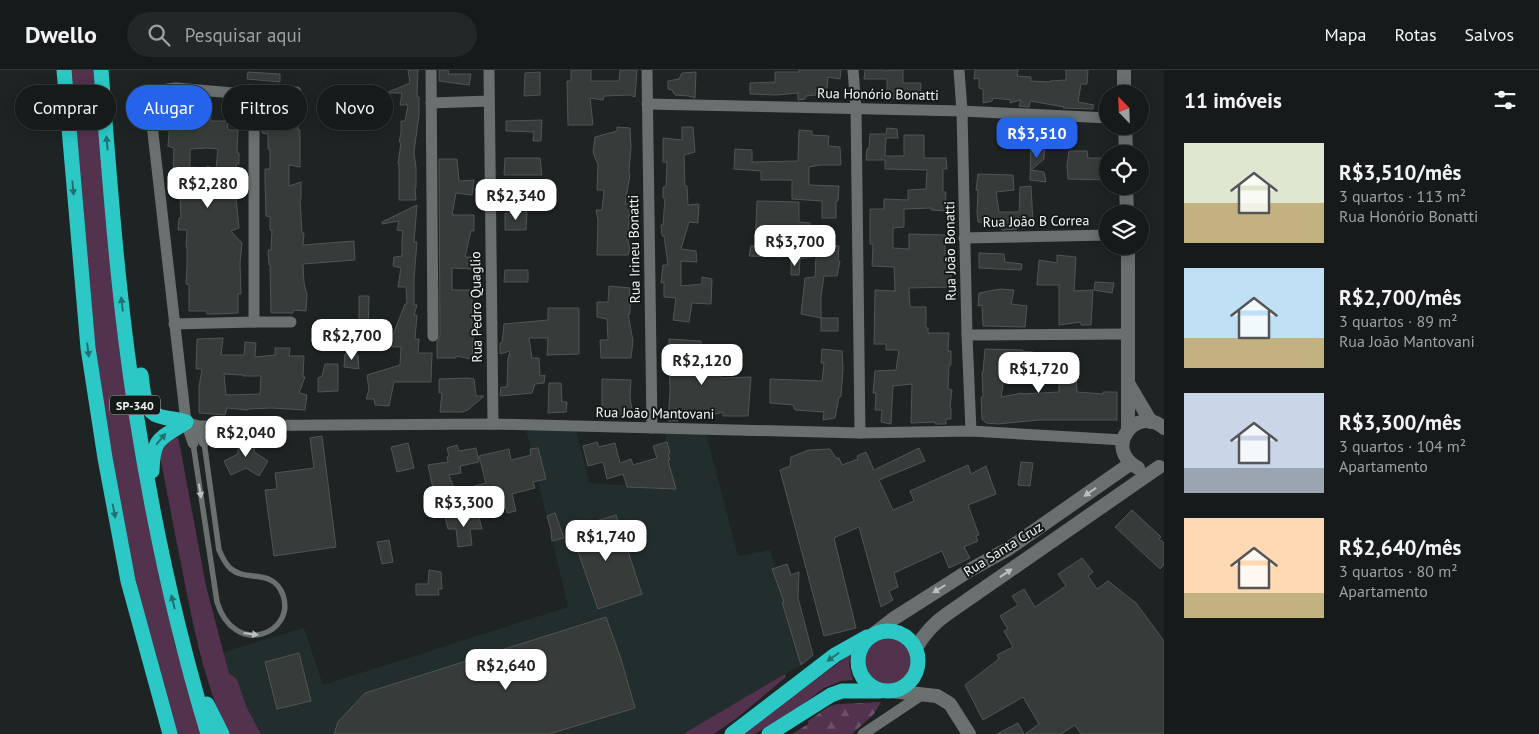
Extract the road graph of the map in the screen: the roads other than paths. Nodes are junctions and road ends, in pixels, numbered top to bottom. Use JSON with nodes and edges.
{"nodes":[{"id":1,"x":64,"y":70,"type":"edge"},
{"id":2,"x":101,"y":70,"type":"edge"},
{"id":3,"x":431,"y":70,"type":"edge"},
{"id":4,"x":488,"y":70,"type":"edge"},
{"id":5,"x":647,"y":70,"type":"edge"},
{"id":6,"x":853,"y":70,"type":"edge"},
{"id":7,"x":959,"y":70,"type":"edge"},
{"id":8,"x":1124,"y":70,"type":"edge"},
{"id":9,"x":1124,"y":85,"type":"edge"},
{"id":10,"x":222,"y":91,"type":"edge"},
{"id":11,"x":489,"y":100,"type":"junction"},
{"id":12,"x":431,"y":103,"type":"junction"},
{"id":13,"x":647,"y":104,"type":"junction"},
{"id":14,"x":856,"y":108,"type":"junction"},
{"id":15,"x":962,"y":111,"type":"junction"},
{"id":16,"x":1099,"y":118,"type":"edge"},
{"id":17,"x":254,"y":130,"type":"edge"},
{"id":18,"x":1099,"y":235,"type":"edge"},
{"id":19,"x":964,"y":238,"type":"junction"},
{"id":20,"x":1128,"y":255,"type":"edge"},
{"id":21,"x":254,"y":322,"type":"junction"},
{"id":22,"x":291,"y":322,"type":"dead end"},
{"id":23,"x":124,"y":324,"type":"junction"},
{"id":24,"x":174,"y":324,"type":"junction"},
{"id":25,"x":1129,"y":334,"type":"junction"},
{"id":26,"x":967,"y":335,"type":"junction"},
{"id":27,"x":433,"y":336,"type":"dead end"},
{"id":28,"x":1128,"y":382,"type":"junction"},
{"id":29,"x":1151,"y":422,"type":"junction"},
{"id":30,"x":192,"y":424,"type":"junction"},
{"id":31,"x":493,"y":424,"type":"junction"},
{"id":32,"x":652,"y":428,"type":"junction"},
{"id":33,"x":1164,"y":428,"type":"edge"},
{"id":34,"x":972,"y":431,"type":"junction"},
{"id":35,"x":860,"y":433,"type":"junction"},
{"id":36,"x":1126,"y":435,"type":"junction"},
{"id":37,"x":198,"y":443,"type":"junction"},
{"id":38,"x":1130,"y":464,"type":"junction"},
{"id":39,"x":1161,"y":465,"type":"edge"},
{"id":40,"x":152,"y":503,"type":"junction"},
{"id":41,"x":1069,"y":507,"type":"junction"},
{"id":42,"x":1080,"y":522,"type":"junction"},
{"id":43,"x":128,"y":581,"type":"junction"},
{"id":44,"x":178,"y":622,"type":"junction"},
{"id":45,"x":875,"y":633,"type":"junction"},
{"id":46,"x":916,"y":648,"type":"junction"},
{"id":47,"x":886,"y":691,"type":"junction"},
{"id":48,"x":923,"y":694,"type":"junction"},
{"id":49,"x":159,"y":734,"type":"edge"},
{"id":50,"x":170,"y":734,"type":"edge"},
{"id":51,"x":208,"y":734,"type":"edge"},
{"id":52,"x":222,"y":734,"type":"edge"},
{"id":53,"x":732,"y":734,"type":"edge"},
{"id":54,"x":770,"y":734,"type":"edge"},
{"id":55,"x":863,"y":734,"type":"edge"},
{"id":56,"x":969,"y":734,"type":"edge"}],
"edges":[{"from":1,"to":43,"type":"highway","number":"SP-340","one_way":true},
{"from":23,"to":2,"type":"highway","number":"SP-340","one_way":true},
{"from":3,"to":12,"type":"street"},
{"from":4,"to":11,"type":"street","name":"Rua Pedro Quaglio"},
{"from":5,"to":13,"type":"street","name":"Rua Irineu Bonatti"},
{"from":6,"to":14,"type":"street"},
{"from":7,"to":15,"type":"street","name":"Rua João Bonatti"},
{"from":8,"to":9,"type":"main road"},
{"from":10,"to":24,"type":"street"},
{"from":11,"to":12,"type":"street"},
{"from":11,"to":31,"type":"street","name":"Rua Pedro Quaglio"},
{"from":12,"to":27,"type":"street"},
{"from":13,"to":14,"type":"street","name":"Rua Honório Bonatti"},
{"from":13,"to":32,"type":"street","name":"Rua Irineu Bonatti"},
{"from":14,"to":15,"type":"street","name":"Rua Honório Bonatti"},
{"from":14,"to":35,"type":"street"},
{"from":15,"to":16,"type":"street","name":"Rua Honório Bonatti"},
{"from":15,"to":19,"type":"street","name":"Rua João Bonatti"},
{"from":17,"to":21,"type":"street"},
{"from":18,"to":19,"type":"street","name":"Rua João B Correa"},
{"from":19,"to":26,"type":"street","name":"Rua João Bonatti"},
{"from":20,"to":25,"type":"main road"},
{"from":21,"to":22,"type":"street"},
{"from":21,"to":24,"type":"street"},
{"from":23,"to":30,"type":"highway"},
{"from":23,"to":40,"type":"highway","number":"SP-340"},
{"from":24,"to":30,"type":"street"},
{"from":25,"to":26,"type":"street"},
{"from":25,"to":28,"type":"main road"},
{"from":26,"to":34,"type":"street","name":"Rua João Bonatti"},
{"from":28,"to":29,"type":"main road"},
{"from":28,"to":36,"type":"main road"},
{"from":29,"to":33,"type":"main road"},
{"from":29,"to":36,"type":"main road"},
{"from":30,"to":31,"type":"street","name":"Rua João Mantovani"},
{"from":30,"to":37,"type":"street"},
{"from":40,"to":30,"type":"highway","one_way":true},
{"from":31,"to":32,"type":"street","name":"Rua João Mantovani"},
{"from":32,"to":35,"type":"street","name":"Rua João Mantovani"},
{"from":34,"to":35,"type":"street","name":"Rua João Mantovani"},
{"from":34,"to":36,"type":"street","name":"Rua João Mantovani"},
{"from":36,"to":38,"type":"main road"},
{"from":37,"to":37,"type":"lane","one_way":true},
{"from":38,"to":39,"type":"main road"},
{"from":38,"to":41,"type":"main road","name":"Rua Santa Cruz","one_way":true},
{"from":39,"to":42,"type":"main road","name":"Rua Santa Cruz"},
{"from":44,"to":40,"type":"highway","number":"SP-340","one_way":true},
{"from":41,"to":42,"type":"main road"},
{"from":41,"to":45,"type":"main road","name":"Rua Santa Cruz","one_way":true},
{"from":46,"to":42,"type":"main road","name":"Rua Santa Cruz","one_way":true},
{"from":43,"to":49,"type":"highway"},
{"from":43,"to":50,"type":"highway","number":"SP-340"},
{"from":44,"to":51,"type":"highway","number":"SP-340"},
{"from":44,"to":52,"type":"highway"},
{"from":45,"to":46,"type":"highway"},
{"from":45,"to":47,"type":"highway"},
{"from":45,"to":53,"type":"highway","one_way":true},
{"from":46,"to":47,"type":"highway"},
{"from":47,"to":48,"type":"main road"},
{"from":47,"to":54,"type":"highway"},
{"from":48,"to":55,"type":"street"},
{"from":48,"to":56,"type":"main road"}]}
